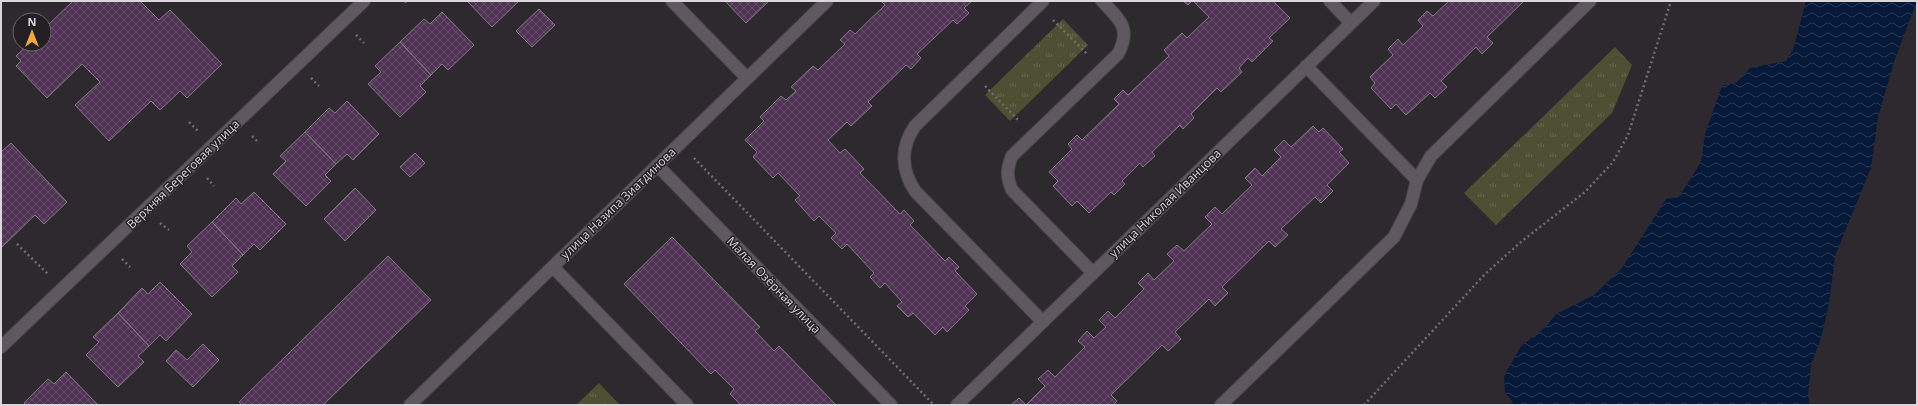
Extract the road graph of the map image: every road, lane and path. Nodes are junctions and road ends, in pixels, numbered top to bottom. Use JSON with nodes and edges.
{"nodes":[{"id":1,"x":364,"y":1,"type":"edge"},
{"id":2,"x":672,"y":1,"type":"edge"},
{"id":3,"x":827,"y":1,"type":"edge"},
{"id":4,"x":1102,"y":1,"type":"edge"},
{"id":5,"x":1330,"y":1,"type":"edge"},
{"id":6,"x":1374,"y":1,"type":"edge"},
{"id":7,"x":1590,"y":1,"type":"edge"},
{"id":8,"x":1671,"y":1,"type":"edge"},
{"id":9,"x":1041,"y":3,"type":"edge"},
{"id":10,"x":1351,"y":23,"type":"junction"},
{"id":11,"x":1306,"y":66,"type":"junction"},
{"id":12,"x":1102,"y":69,"type":"junction"},
{"id":13,"x":971,"y":72,"type":"junction"},
{"id":14,"x":747,"y":78,"type":"junction"},
{"id":15,"x":1033,"y":136,"type":"junction"},
{"id":16,"x":680,"y":144,"type":"junction"},
{"id":17,"x":657,"y":165,"type":"junction"},
{"id":18,"x":1417,"y":180,"type":"junction"},
{"id":19,"x":17,"y":244,"type":"dead end"},
{"id":20,"x":40,"y":266,"type":"dead end"},
{"id":21,"x":552,"y":267,"type":"junction"},
{"id":22,"x":1092,"y":273,"type":"junction"},
{"id":23,"x":1042,"y":322,"type":"junction"},
{"id":24,"x":1,"y":347,"type":"edge"},
{"id":25,"x":410,"y":405,"type":"edge"},
{"id":26,"x":687,"y":405,"type":"edge"},
{"id":27,"x":891,"y":405,"type":"edge"},
{"id":28,"x":934,"y":405,"type":"edge"},
{"id":29,"x":957,"y":405,"type":"edge"},
{"id":30,"x":1221,"y":405,"type":"edge"},
{"id":31,"x":1364,"y":405,"type":"edge"}],
"edges":[{"from":1,"to":24,"type":"street","name":"Верхняя Береговая улица"},
{"from":2,"to":14,"type":"street"},
{"from":3,"to":14,"type":"street","name":"улица Назипа Зиатдинова"},
{"from":4,"to":12,"type":"street"},
{"from":5,"to":10,"type":"street"},
{"from":6,"to":10,"type":"street","name":"улица Николая Иванцова"},
{"from":7,"to":18,"type":"street"},
{"from":8,"to":31,"type":"path"},
{"from":9,"to":12,"type":"path"},
{"from":9,"to":13,"type":"street"},
{"from":10,"to":11,"type":"street","name":"улица Николая Иванцова"},
{"from":11,"to":18,"type":"street"},
{"from":11,"to":22,"type":"street","name":"улица Николая Иванцова"},
{"from":12,"to":15,"type":"street"},
{"from":13,"to":15,"type":"path"},
{"from":13,"to":23,"type":"street"},
{"from":14,"to":16,"type":"street","name":"улица Назипа Зиатдинова"},
{"from":15,"to":22,"type":"street"},
{"from":16,"to":17,"type":"street","name":"улица Назипа Зиатдинова"},
{"from":16,"to":28,"type":"path"},
{"from":17,"to":21,"type":"street","name":"улица Назипа Зиатдинова"},
{"from":17,"to":27,"type":"street","name":"Малая Озёрная улица"},
{"from":18,"to":30,"type":"street"},
{"from":19,"to":20,"type":"path"},
{"from":21,"to":25,"type":"street","name":"улица Назипа Зиатдинова"},
{"from":21,"to":26,"type":"street"},
{"from":22,"to":23,"type":"street","name":"улица Николая Иванцова"},
{"from":23,"to":29,"type":"street","name":"улица Николая Иванцова"}]}
